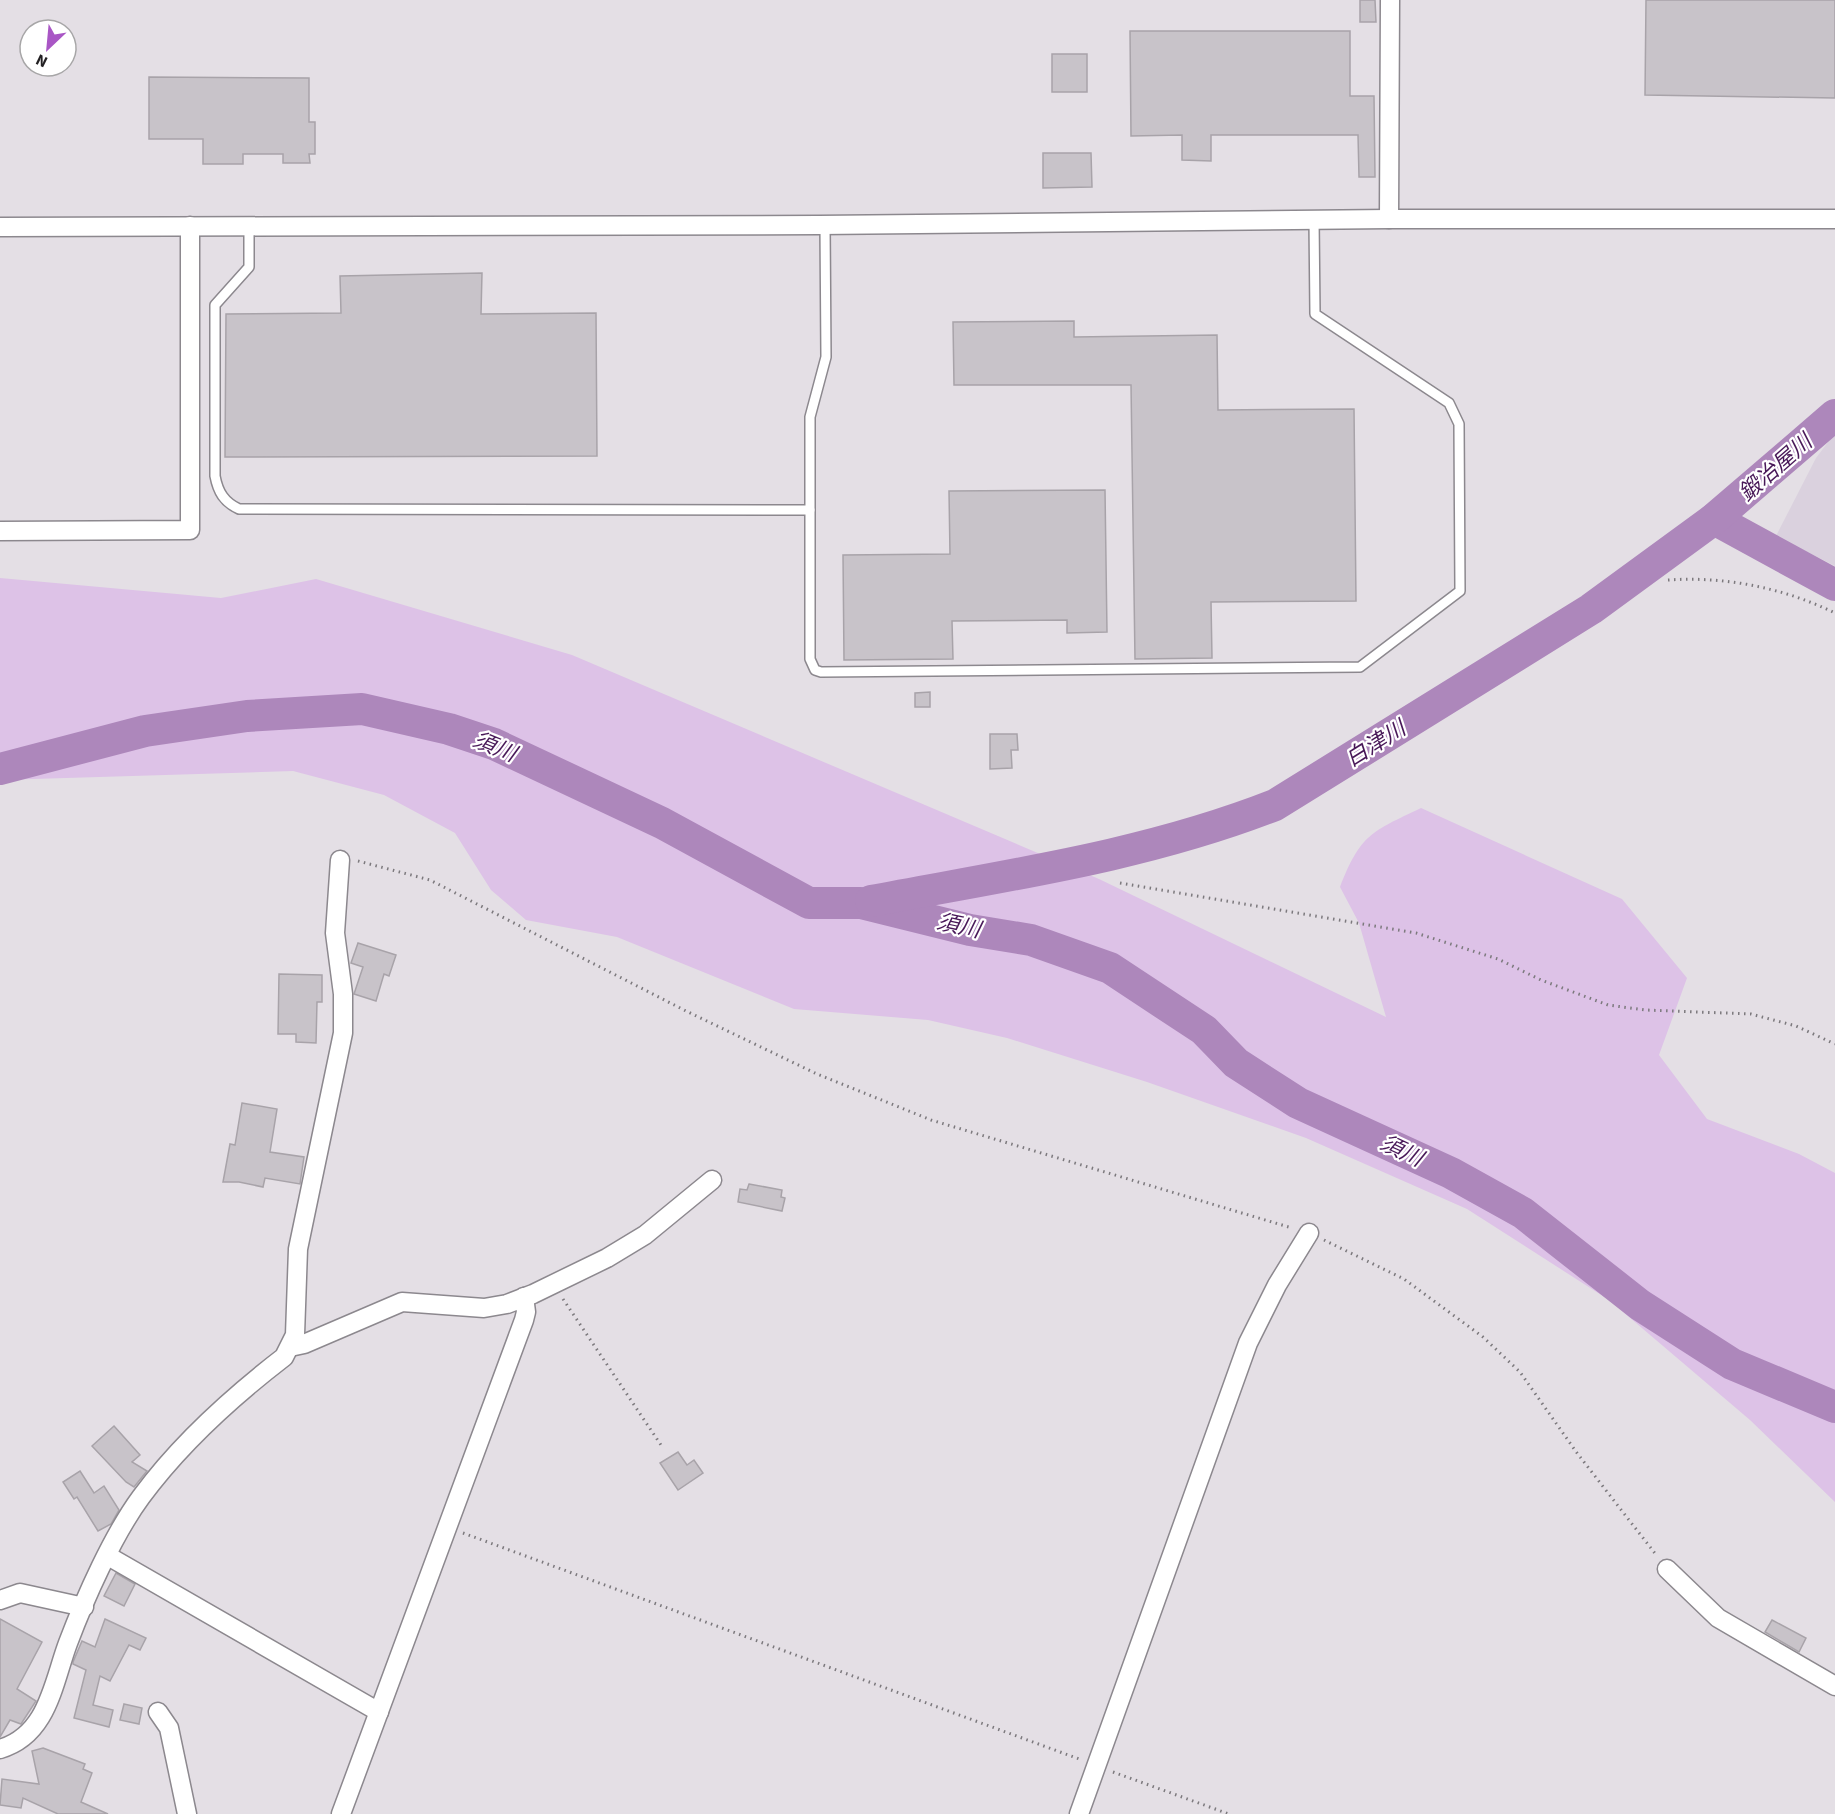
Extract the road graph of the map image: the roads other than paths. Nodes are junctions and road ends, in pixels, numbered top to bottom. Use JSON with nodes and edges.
{"nodes":[{"id":1,"x":1390,"y":0,"type":"edge"},
{"id":2,"x":1314,"y":219,"type":"junction"},
{"id":3,"x":1389,"y":219,"type":"junction"},
{"id":4,"x":1835,"y":219,"type":"edge"},
{"id":5,"x":825,"y":225,"type":"junction"},
{"id":6,"x":190,"y":226,"type":"junction"},
{"id":7,"x":249,"y":226,"type":"junction"},
{"id":8,"x":0,"y":227,"type":"edge"},
{"id":9,"x":810,"y":510,"type":"junction"},
{"id":10,"x":0,"y":531,"type":"edge"},
{"id":11,"x":340,"y":860,"type":"road end"},
{"id":12,"x":712,"y":1180,"type":"dead end"},
{"id":13,"x":1310,"y":1233,"type":"road end"},
{"id":14,"x":524,"y":1297,"type":"junction"},
{"id":15,"x":290,"y":1347,"type":"junction"},
{"id":16,"x":108,"y":1556,"type":"junction"},
{"id":17,"x":1667,"y":1569,"type":"road end"},
{"id":18,"x":0,"y":1600,"type":"edge"},
{"id":19,"x":84,"y":1607,"type":"junction"},
{"id":20,"x":1835,"y":1686,"type":"edge"},
{"id":21,"x":158,"y":1712,"type":"dead end"},
{"id":22,"x":379,"y":1712,"type":"junction"},
{"id":23,"x":0,"y":1749,"type":"edge"},
{"id":24,"x":186,"y":1814,"type":"edge"},
{"id":25,"x":341,"y":1814,"type":"edge"},
{"id":26,"x":1079,"y":1814,"type":"edge"}],
"edges":[{"from":1,"to":3,"type":"street"},
{"from":2,"to":3,"type":"street"},
{"from":2,"to":5,"type":"street"},
{"from":2,"to":9,"type":"lane"},
{"from":3,"to":4,"type":"street"},
{"from":5,"to":7,"type":"street"},
{"from":5,"to":9,"type":"lane"},
{"from":6,"to":7,"type":"street"},
{"from":6,"to":8,"type":"street"},
{"from":6,"to":10,"type":"street"},
{"from":7,"to":9,"type":"lane"},
{"from":11,"to":15,"type":"street"},
{"from":12,"to":14,"type":"street"},
{"from":13,"to":26,"type":"street"},
{"from":14,"to":15,"type":"street"},
{"from":14,"to":22,"type":"street"},
{"from":15,"to":16,"type":"street"},
{"from":16,"to":19,"type":"street"},
{"from":16,"to":22,"type":"street"},
{"from":17,"to":20,"type":"street"},
{"from":18,"to":19,"type":"street"},
{"from":19,"to":23,"type":"street"},
{"from":21,"to":24,"type":"street"},
{"from":22,"to":25,"type":"street"}]}
